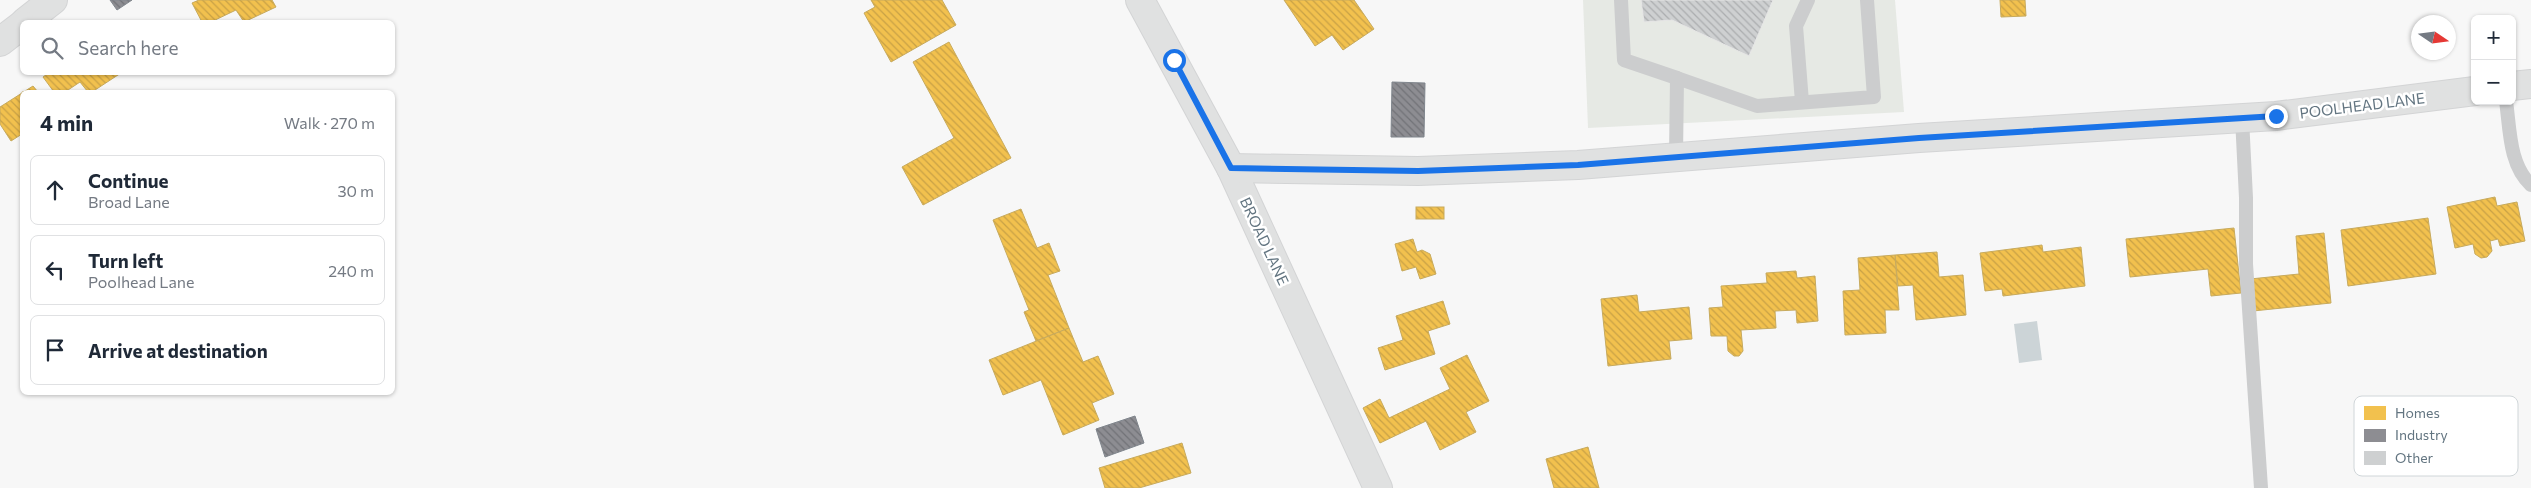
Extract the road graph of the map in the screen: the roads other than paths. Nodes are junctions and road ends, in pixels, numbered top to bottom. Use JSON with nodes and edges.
{"nodes":[{"id":1,"x":53,"y":0,"type":"edge"},
{"id":2,"x":1140,"y":0,"type":"edge"},
{"id":3,"x":1621,"y":0,"type":"edge"},
{"id":4,"x":1808,"y":0,"type":"edge"},
{"id":5,"x":1867,"y":0,"type":"edge"},
{"id":6,"x":29,"y":20,"type":"edge"},
{"id":7,"x":20,"y":27,"type":"edge"},
{"id":8,"x":0,"y":42,"type":"edge"},
{"id":9,"x":1677,"y":78,"type":"junction"},
{"id":10,"x":2531,"y":84,"type":"edge"},
{"id":11,"x":2516,"y":86,"type":"edge"},
{"id":12,"x":2471,"y":92,"type":"edge"},
{"id":13,"x":1802,"y":102,"type":"junction"},
{"id":14,"x":2507,"y":105,"type":"edge"},
{"id":15,"x":2242,"y":118,"type":"junction"},
{"id":16,"x":1676,"y":157,"type":"junction"},
{"id":17,"x":1231,"y":168,"type":"junction"},
{"id":18,"x":2531,"y":185,"type":"edge"},
{"id":19,"x":1378,"y":488,"type":"edge"},
{"id":20,"x":2261,"y":488,"type":"edge"}],
"edges":[{"from":1,"to":6,"type":"street"},
{"from":2,"to":17,"type":"street","name":"BROAD LANE"},
{"from":3,"to":9,"type":"lane"},
{"from":4,"to":13,"type":"lane"},
{"from":5,"to":13,"type":"lane"},
{"from":7,"to":8,"type":"street"},
{"from":9,"to":13,"type":"lane"},
{"from":9,"to":16,"type":"lane"},
{"from":10,"to":11,"type":"street"},
{"from":12,"to":15,"type":"street","name":"POOLHEAD LANE"},
{"from":14,"to":18,"type":"lane"},
{"from":15,"to":16,"type":"street","name":"POOLHEAD LANE"},
{"from":15,"to":20,"type":"lane"},
{"from":16,"to":17,"type":"street","name":"POOLHEAD LANE"},
{"from":17,"to":19,"type":"street","name":"BROAD LANE"}]}
